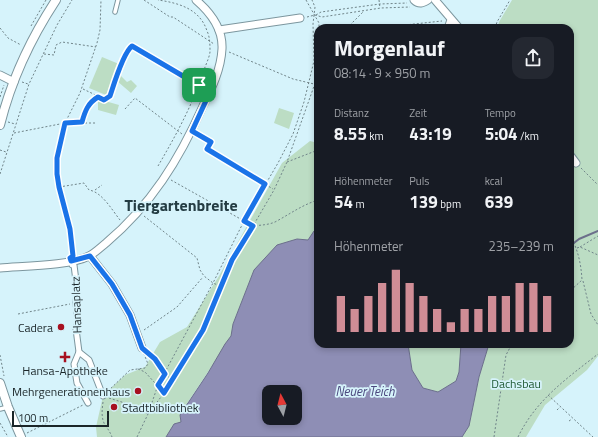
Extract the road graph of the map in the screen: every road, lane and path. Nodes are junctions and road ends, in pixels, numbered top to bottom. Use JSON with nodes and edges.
{"nodes":[{"id":1,"x":56,"y":0,"type":"edge"},
{"id":2,"x":72,"y":0,"type":"edge"},
{"id":3,"x":101,"y":0,"type":"edge"},
{"id":4,"x":118,"y":0,"type":"edge"},
{"id":5,"x":144,"y":0,"type":"edge"},
{"id":6,"x":158,"y":0,"type":"edge"},
{"id":7,"x":196,"y":0,"type":"edge"},
{"id":8,"x":306,"y":0,"type":"edge"},
{"id":9,"x":312,"y":0,"type":"edge"},
{"id":10,"x":379,"y":0,"type":"edge"},
{"id":11,"x":428,"y":0,"type":"edge"},
{"id":12,"x":435,"y":0,"type":"edge"},
{"id":13,"x":510,"y":0,"type":"edge"},
{"id":14,"x":414,"y":2,"type":"edge"},
{"id":15,"x":380,"y":4,"type":"junction"},
{"id":16,"x":381,"y":8,"type":"junction"},
{"id":17,"x":364,"y":11,"type":"junction"},
{"id":18,"x":115,"y":12,"type":"dead end"},
{"id":19,"x":315,"y":15,"type":"junction"},
{"id":20,"x":300,"y":18,"type":"joint"},
{"id":21,"x":451,"y":20,"type":"junction"},
{"id":22,"x":319,"y":24,"type":"edge"},
{"id":23,"x":351,"y":24,"type":"edge"},
{"id":24,"x":414,"y":24,"type":"edge"},
{"id":25,"x":450,"y":24,"type":"edge"},
{"id":26,"x":455,"y":24,"type":"edge"},
{"id":27,"x":496,"y":24,"type":"edge"},
{"id":28,"x":0,"y":28,"type":"edge"},
{"id":29,"x":219,"y":30,"type":"junction"},
{"id":30,"x":210,"y":42,"type":"junction"},
{"id":31,"x":21,"y":45,"type":"dead end"},
{"id":32,"x":96,"y":47,"type":"junction"},
{"id":33,"x":222,"y":48,"type":"junction"},
{"id":34,"x":44,"y":54,"type":"junction"},
{"id":35,"x":0,"y":75,"type":"edge"},
{"id":36,"x":14,"y":82,"type":"junction"},
{"id":37,"x":310,"y":83,"type":"junction"},
{"id":38,"x":314,"y":84,"type":"edge"},
{"id":39,"x":199,"y":85,"type":"junction"},
{"id":40,"x":314,"y":87,"type":"edge"},
{"id":41,"x":82,"y":89,"type":"junction"},
{"id":42,"x":210,"y":92,"type":"junction"},
{"id":43,"x":98,"y":97,"type":"junction"},
{"id":44,"x":125,"y":109,"type":"dead end"},
{"id":45,"x":82,"y":122,"type":"junction"},
{"id":46,"x":98,"y":122,"type":"dead end"},
{"id":47,"x":65,"y":123,"type":"junction"},
{"id":48,"x":0,"y":125,"type":"edge"},
{"id":49,"x":178,"y":131,"type":"junction"},
{"id":50,"x":192,"y":131,"type":"junction"},
{"id":51,"x":14,"y":133,"type":"junction"},
{"id":52,"x":188,"y":139,"type":"junction"},
{"id":53,"x":211,"y":142,"type":"joint"},
{"id":54,"x":0,"y":150,"type":"edge"},
{"id":55,"x":7,"y":152,"type":"junction"},
{"id":56,"x":314,"y":152,"type":"edge"},
{"id":57,"x":574,"y":160,"type":"edge"},
{"id":58,"x":287,"y":162,"type":"junction"},
{"id":59,"x":576,"y":163,"type":"joint"},
{"id":60,"x":158,"y":166,"type":"dead end"},
{"id":61,"x":0,"y":174,"type":"edge"},
{"id":62,"x":166,"y":178,"type":"junction"},
{"id":63,"x":265,"y":184,"type":"junction"},
{"id":64,"x":102,"y":185,"type":"dead end"},
{"id":65,"x":598,"y":185,"type":"edge"},
{"id":66,"x":59,"y":187,"type":"junction"},
{"id":67,"x":95,"y":190,"type":"junction"},
{"id":68,"x":274,"y":190,"type":"junction"},
{"id":69,"x":314,"y":201,"type":"edge"},
{"id":70,"x":138,"y":211,"type":"junction"},
{"id":71,"x":244,"y":221,"type":"junction"},
{"id":72,"x":121,"y":222,"type":"dead end"},
{"id":73,"x":253,"y":226,"type":"junction"},
{"id":74,"x":598,"y":236,"type":"edge"},
{"id":75,"x":574,"y":242,"type":"edge"},
{"id":76,"x":580,"y":247,"type":"junction"},
{"id":77,"x":577,"y":248,"type":"junction"},
{"id":78,"x":598,"y":255,"type":"edge"},
{"id":79,"x":90,"y":256,"type":"junction"},
{"id":80,"x":71,"y":261,"type":"junction"},
{"id":81,"x":0,"y":268,"type":"edge"},
{"id":82,"x":204,"y":276,"type":"junction"},
{"id":83,"x":582,"y":280,"type":"junction"},
{"id":84,"x":213,"y":283,"type":"junction"},
{"id":85,"x":220,"y":286,"type":"junction"},
{"id":86,"x":574,"y":287,"type":"edge"},
{"id":87,"x":76,"y":303,"type":"junction"},
{"id":88,"x":18,"y":314,"type":"dead end"},
{"id":89,"x":598,"y":325,"type":"edge"},
{"id":90,"x":137,"y":334,"type":"junction"},
{"id":91,"x":142,"y":348,"type":"junction"},
{"id":92,"x":510,"y":348,"type":"edge"},
{"id":93,"x":79,"y":352,"type":"junction"},
{"id":94,"x":598,"y":354,"type":"edge"},
{"id":95,"x":137,"y":369,"type":"junction"},
{"id":96,"x":165,"y":374,"type":"junction"},
{"id":97,"x":172,"y":380,"type":"junction"},
{"id":98,"x":0,"y":383,"type":"edge"},
{"id":99,"x":158,"y":385,"type":"junction"},
{"id":100,"x":164,"y":393,"type":"junction"},
{"id":101,"x":548,"y":395,"type":"junction"},
{"id":102,"x":104,"y":396,"type":"junction"},
{"id":103,"x":88,"y":403,"type":"joint"},
{"id":104,"x":103,"y":407,"type":"dead end"},
{"id":105,"x":560,"y":407,"type":"junction"},
{"id":106,"x":4,"y":408,"type":"edge"},
{"id":107,"x":557,"y":410,"type":"dead end"},
{"id":108,"x":148,"y":414,"type":"junction"},
{"id":109,"x":572,"y":418,"type":"junction"},
{"id":110,"x":569,"y":421,"type":"dead end"},
{"id":111,"x":0,"y":423,"type":"edge"},
{"id":112,"x":24,"y":435,"type":"edge"},
{"id":113,"x":8,"y":437,"type":"edge"},
{"id":114,"x":112,"y":437,"type":"edge"},
{"id":115,"x":137,"y":437,"type":"edge"},
{"id":116,"x":494,"y":437,"type":"edge"},
{"id":117,"x":518,"y":437,"type":"edge"},
{"id":118,"x":593,"y":437,"type":"edge"}],
"edges":[{"from":1,"to":36,"type":"street"},
{"from":2,"to":34,"type":"path"},
{"from":3,"to":32,"type":"path"},
{"from":4,"to":18,"type":"lane"},
{"from":5,"to":30,"type":"path"},
{"from":6,"to":30,"type":"path"},
{"from":7,"to":29,"type":"street"},
{"from":8,"to":19,"type":"path"},
{"from":9,"to":19,"type":"path"},
{"from":10,"to":15,"type":"path"},
{"from":11,"to":14,"type":"street"},
{"from":12,"to":21,"type":"street"},
{"from":13,"to":27,"type":"path"},
{"from":14,"to":15,"type":"path"},
{"from":14,"to":16,"type":"path"},
{"from":15,"to":16,"type":"path"},
{"from":15,"to":19,"type":"path"},
{"from":16,"to":17,"type":"path"},
{"from":17,"to":19,"type":"path"},
{"from":17,"to":23,"type":"path"},
{"from":19,"to":20,"type":"path"},
{"from":19,"to":22,"type":"path"},
{"from":19,"to":37,"type":"path"},
{"from":20,"to":29,"type":"street"},
{"from":21,"to":24,"type":"path"},
{"from":21,"to":25,"type":"street"},
{"from":21,"to":26,"type":"street"},
{"from":28,"to":31,"type":"path"},
{"from":29,"to":33,"type":"street"},
{"from":30,"to":33,"type":"path"},
{"from":30,"to":39,"type":"path"},
{"from":32,"to":34,"type":"path"},
{"from":32,"to":41,"type":"path"},
{"from":33,"to":37,"type":"path"},
{"from":33,"to":42,"type":"street"},
{"from":34,"to":51,"type":"path"},
{"from":35,"to":36,"type":"street"},
{"from":36,"to":48,"type":"street"},
{"from":37,"to":38,"type":"path"},
{"from":37,"to":63,"type":"path"},
{"from":39,"to":42,"type":"path"},
{"from":39,"to":43,"type":"path"},
{"from":39,"to":49,"type":"path"},
{"from":40,"to":58,"type":"path"},
{"from":41,"to":43,"type":"path"},
{"from":41,"to":47,"type":"path"},
{"from":42,"to":50,"type":"street"},
{"from":43,"to":45,"type":"path"},
{"from":44,"to":49,"type":"path"},
{"from":45,"to":46,"type":"path"},
{"from":45,"to":47,"type":"path"},
{"from":47,"to":51,"type":"path"},
{"from":47,"to":66,"type":"path"},
{"from":49,"to":52,"type":"path"},
{"from":49,"to":60,"type":"path"},
{"from":50,"to":52,"type":"street"},
{"from":50,"to":53,"type":"lane"},
{"from":51,"to":55,"type":"path"},
{"from":52,"to":62,"type":"street"},
{"from":53,"to":63,"type":"path"},
{"from":54,"to":55,"type":"path"},
{"from":55,"to":61,"type":"path"},
{"from":56,"to":58,"type":"path"},
{"from":57,"to":59,"type":"street"},
{"from":58,"to":68,"type":"path"},
{"from":59,"to":65,"type":"path"},
{"from":62,"to":70,"type":"street"},
{"from":62,"to":71,"type":"path"},
{"from":63,"to":68,"type":"path"},
{"from":63,"to":71,"type":"path"},
{"from":64,"to":67,"type":"path"},
{"from":66,"to":67,"type":"path"},
{"from":66,"to":80,"type":"path"},
{"from":67,"to":72,"type":"path"},
{"from":68,"to":73,"type":"path"},
{"from":69,"to":73,"type":"path"},
{"from":70,"to":79,"type":"street"},
{"from":70,"to":82,"type":"path"},
{"from":71,"to":73,"type":"path"},
{"from":71,"to":84,"type":"path"},
{"from":73,"to":85,"type":"path"},
{"from":74,"to":76,"type":"path"},
{"from":75,"to":77,"type":"path"},
{"from":76,"to":77,"type":"path"},
{"from":76,"to":78,"type":"path"},
{"from":77,"to":83,"type":"path"},
{"from":79,"to":80,"type":"street"},
{"from":79,"to":90,"type":"street"},
{"from":80,"to":81,"type":"street"},
{"from":80,"to":87,"type":"street","name":"Hansaplatz"},
{"from":82,"to":84,"type":"path"},
{"from":82,"to":90,"type":"path"},
{"from":83,"to":86,"type":"path"},
{"from":83,"to":89,"type":"path"},
{"from":84,"to":85,"type":"path"},
{"from":84,"to":96,"type":"path"},
{"from":85,"to":97,"type":"path"},
{"from":87,"to":88,"type":"path"},
{"from":87,"to":93,"type":"street","name":"Hansaplatz"},
{"from":90,"to":91,"type":"street"},
{"from":91,"to":95,"type":"path"},
{"from":91,"to":96,"type":"path"},
{"from":92,"to":116,"type":"path"},
{"from":93,"to":102,"type":"street"},
{"from":93,"to":103,"type":"street","name":"Hansaplatz"},
{"from":94,"to":101,"type":"path"},
{"from":95,"to":99,"type":"path"},
{"from":95,"to":102,"type":"path"},
{"from":96,"to":97,"type":"path"},
{"from":96,"to":99,"type":"path"},
{"from":97,"to":100,"type":"path"},
{"from":98,"to":106,"type":"street"},
{"from":99,"to":100,"type":"path"},
{"from":99,"to":108,"type":"path"},
{"from":100,"to":108,"type":"path"},
{"from":101,"to":105,"type":"path"},
{"from":101,"to":117,"type":"path"},
{"from":102,"to":108,"type":"path"},
{"from":103,"to":112,"type":"path"},
{"from":104,"to":114,"type":"path"},
{"from":105,"to":107,"type":"path"},
{"from":105,"to":109,"type":"path"},
{"from":106,"to":112,"type":"street"},
{"from":108,"to":115,"type":"path"},
{"from":109,"to":110,"type":"path"},
{"from":109,"to":118,"type":"path"},
{"from":111,"to":113,"type":"path"}]}
